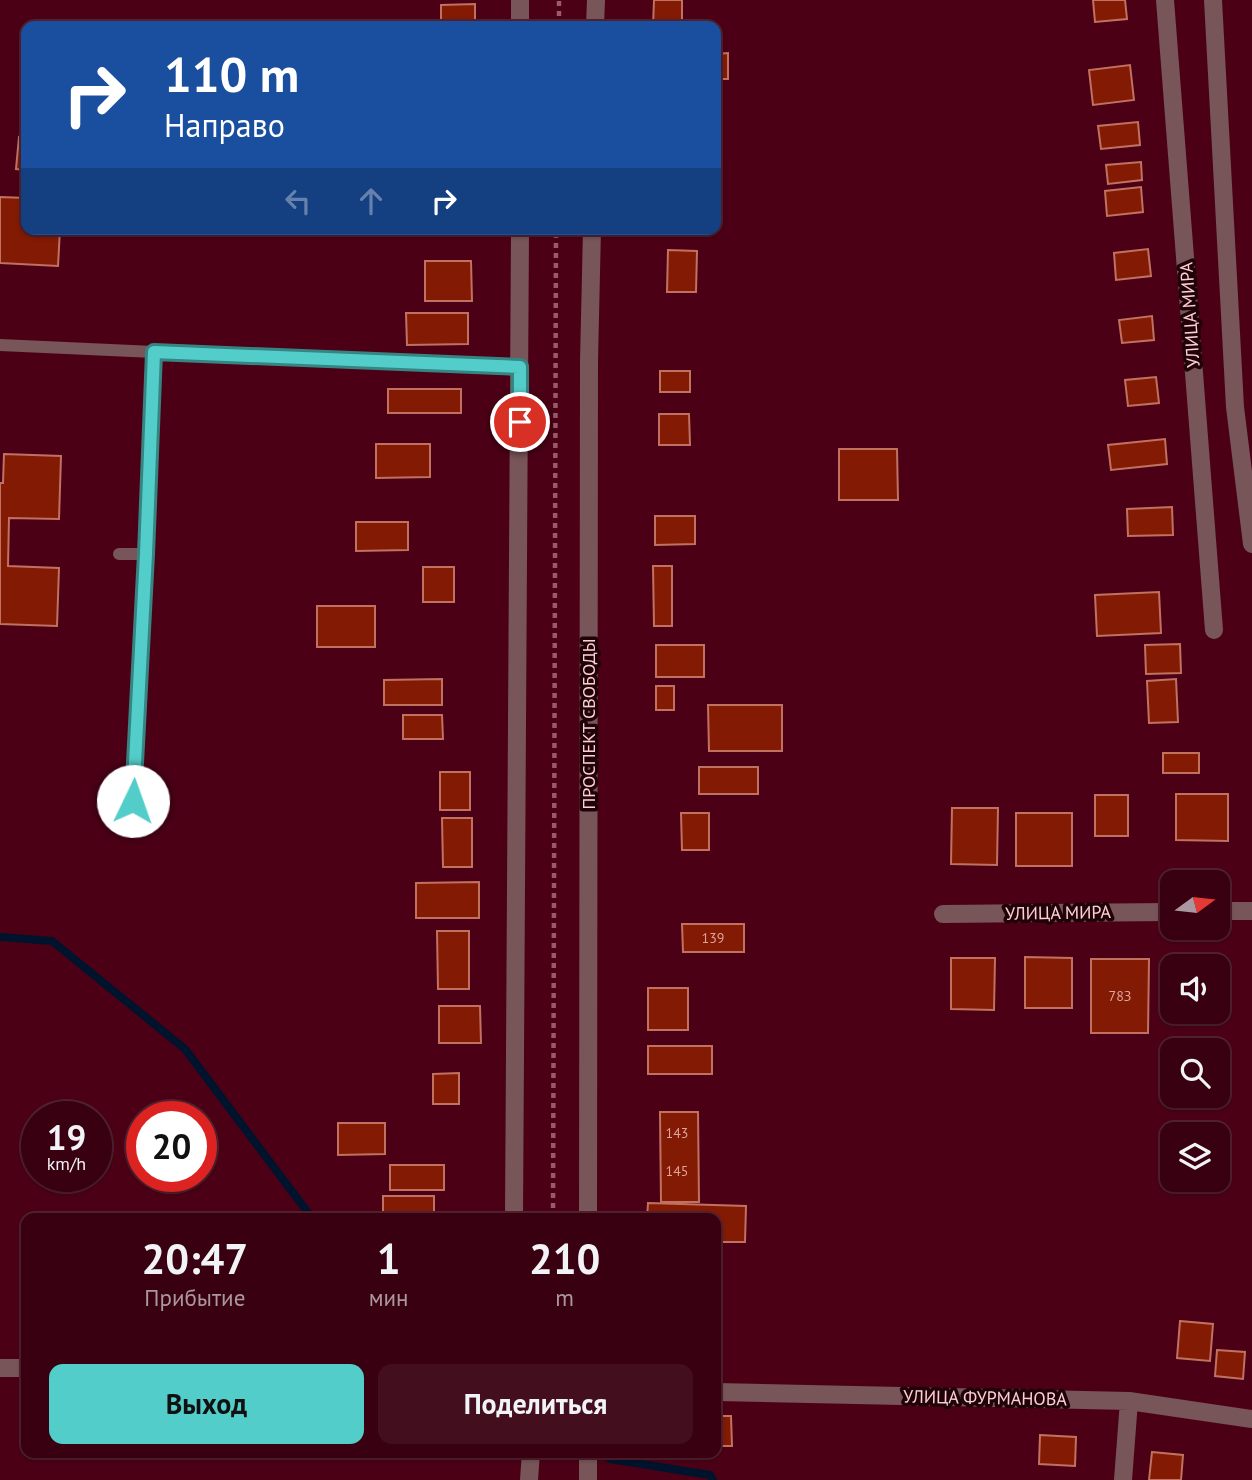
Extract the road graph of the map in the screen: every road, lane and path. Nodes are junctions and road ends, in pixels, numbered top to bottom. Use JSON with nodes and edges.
{"nodes":[{"id":1,"x":520,"y":0,"type":"edge"},
{"id":2,"x":559,"y":0,"type":"edge"},
{"id":3,"x":596,"y":0,"type":"edge"},
{"id":4,"x":1165,"y":0,"type":"edge"},
{"id":5,"x":1213,"y":0,"type":"edge"},
{"id":6,"x":520,"y":21,"type":"edge"},
{"id":7,"x":559,"y":21,"type":"edge"},
{"id":8,"x":596,"y":21,"type":"edge"},
{"id":9,"x":520,"y":235,"type":"edge"},
{"id":10,"x":556,"y":235,"type":"edge"},
{"id":11,"x":592,"y":235,"type":"edge"},
{"id":12,"x":0,"y":345,"type":"edge"},
{"id":13,"x":154,"y":352,"type":"junction"},
{"id":14,"x":520,"y":367,"type":"junction"},
{"id":15,"x":1252,"y":544,"type":"edge"},
{"id":16,"x":118,"y":554,"type":"dead end"},
{"id":17,"x":146,"y":554,"type":"junction"},
{"id":18,"x":1214,"y":630,"type":"dead end"},
{"id":19,"x":133,"y":801,"type":"dead end"},
{"id":20,"x":1230,"y":911,"type":"edge"},
{"id":21,"x":1252,"y":911,"type":"edge"},
{"id":22,"x":1160,"y":912,"type":"edge"},
{"id":23,"x":943,"y":914,"type":"dead end"},
{"id":24,"x":514,"y":1213,"type":"edge"},
{"id":25,"x":553,"y":1213,"type":"edge"},
{"id":26,"x":588,"y":1213,"type":"edge"},
{"id":27,"x":0,"y":1368,"type":"edge"},
{"id":28,"x":21,"y":1368,"type":"edge"},
{"id":29,"x":721,"y":1392,"type":"edge"},
{"id":30,"x":1129,"y":1401,"type":"junction"},
{"id":31,"x":1252,"y":1419,"type":"edge"},
{"id":32,"x":531,"y":1458,"type":"edge"},
{"id":33,"x":588,"y":1458,"type":"edge"},
{"id":34,"x":529,"y":1480,"type":"edge"},
{"id":35,"x":588,"y":1480,"type":"edge"},
{"id":36,"x":1123,"y":1480,"type":"edge"}],
"edges":[{"from":1,"to":6,"type":"street"},
{"from":2,"to":7,"type":"path"},
{"from":3,"to":8,"type":"street"},
{"from":4,"to":18,"type":"street","name":"УЛИЦА МИРА"},
{"from":5,"to":15,"type":"street"},
{"from":9,"to":14,"type":"street"},
{"from":10,"to":25,"type":"path"},
{"from":11,"to":26,"type":"street","name":"ПРОСПЕКТ СВОБОДЫ"},
{"from":12,"to":13,"type":"lane"},
{"from":13,"to":14,"type":"lane"},
{"from":13,"to":17,"type":"lane"},
{"from":14,"to":24,"type":"street"},
{"from":16,"to":17,"type":"lane"},
{"from":17,"to":19,"type":"lane"},
{"from":20,"to":21,"type":"street"},
{"from":22,"to":23,"type":"street","name":"УЛИЦА МИРА"},
{"from":27,"to":28,"type":"street"},
{"from":29,"to":30,"type":"street","name":"УЛИЦА ФУРМАНОВА"},
{"from":30,"to":31,"type":"street","name":"УЛИЦА ФУРМАНОВА"},
{"from":30,"to":36,"type":"street"},
{"from":32,"to":34,"type":"street"},
{"from":33,"to":35,"type":"street"}]}
